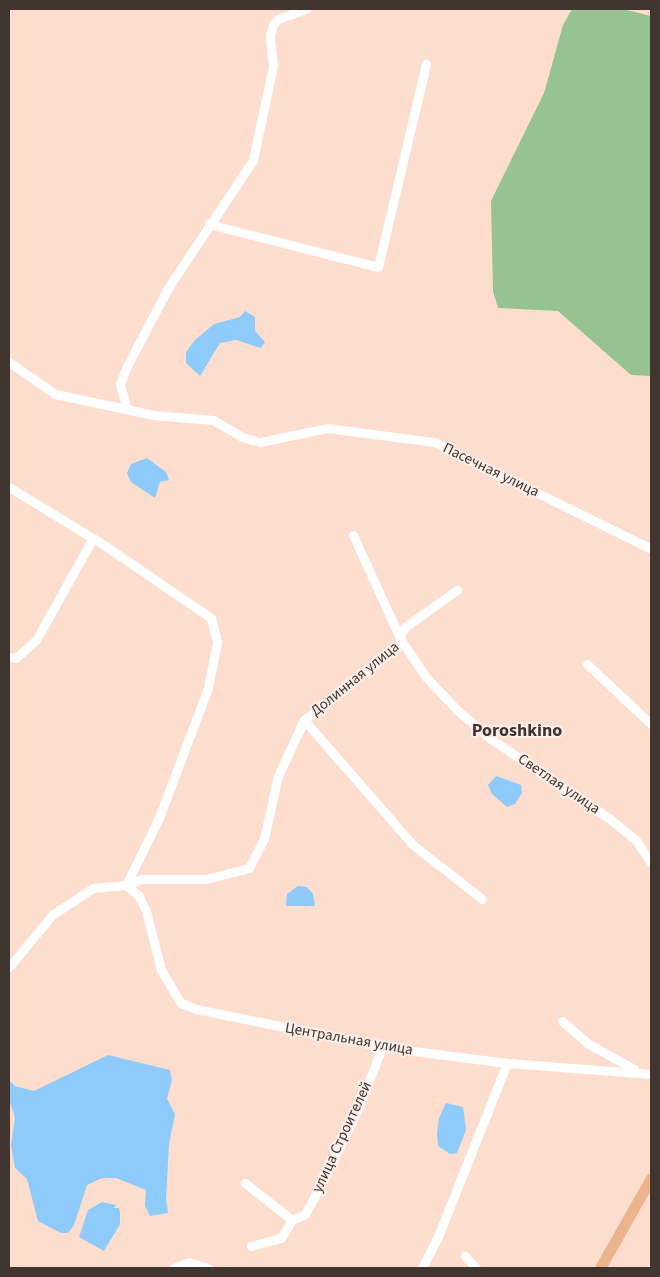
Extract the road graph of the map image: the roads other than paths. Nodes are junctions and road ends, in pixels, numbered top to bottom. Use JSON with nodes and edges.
{"nodes":[{"id":1,"x":306,"y":9,"type":"edge"},
{"id":2,"x":426,"y":64,"type":"dead end"},
{"id":3,"x":209,"y":224,"type":"junction"},
{"id":4,"x":9,"y":362,"type":"edge"},
{"id":5,"x":127,"y":408,"type":"junction"},
{"id":6,"x":9,"y":487,"type":"edge"},
{"id":7,"x":352,"y":535,"type":"dead end"},
{"id":8,"x":93,"y":538,"type":"junction"},
{"id":9,"x":651,"y":549,"type":"edge"},
{"id":10,"x":457,"y":590,"type":"dead end"},
{"id":11,"x":401,"y":640,"type":"junction"},
{"id":12,"x":9,"y":657,"type":"edge"},
{"id":13,"x":587,"y":664,"type":"dead end"},
{"id":14,"x":304,"y":720,"type":"junction"},
{"id":15,"x":651,"y":724,"type":"edge"},
{"id":16,"x":651,"y":863,"type":"edge"},
{"id":17,"x":126,"y":886,"type":"junction"},
{"id":18,"x":482,"y":899,"type":"dead end"},
{"id":19,"x":9,"y":967,"type":"edge"},
{"id":20,"x":562,"y":1021,"type":"dead end"},
{"id":21,"x":382,"y":1047,"type":"junction"},
{"id":22,"x":507,"y":1063,"type":"junction"},
{"id":23,"x":637,"y":1071,"type":"junction"},
{"id":24,"x":651,"y":1074,"type":"edge"},
{"id":25,"x":651,"y":1178,"type":"edge"},
{"id":26,"x":245,"y":1183,"type":"dead end"},
{"id":27,"x":292,"y":1220,"type":"junction"},
{"id":28,"x":250,"y":1246,"type":"dead end"},
{"id":29,"x":465,"y":1256,"type":"dead end"},
{"id":30,"x":174,"y":1268,"type":"edge"},
{"id":31,"x":208,"y":1268,"type":"edge"},
{"id":32,"x":422,"y":1268,"type":"edge"},
{"id":33,"x":476,"y":1268,"type":"edge"},
{"id":34,"x":600,"y":1268,"type":"edge"}],
"edges":[{"from":1,"to":3,"type":"street"},
{"from":2,"to":3,"type":"street"},
{"from":3,"to":5,"type":"street"},
{"from":4,"to":5,"type":"street","name":"Пасечная улица"},
{"from":5,"to":9,"type":"street","name":"Пасечная улица"},
{"from":6,"to":8,"type":"street"},
{"from":7,"to":11,"type":"street","name":"Светлая улица"},
{"from":8,"to":12,"type":"street"},
{"from":8,"to":17,"type":"street"},
{"from":10,"to":11,"type":"street","name":"Долинная улица"},
{"from":11,"to":14,"type":"street","name":"Долинная улица"},
{"from":11,"to":16,"type":"street","name":"Светлая улица"},
{"from":13,"to":15,"type":"street"},
{"from":14,"to":17,"type":"street","name":"Долинная улица"},
{"from":14,"to":18,"type":"street"},
{"from":17,"to":19,"type":"street","name":"Долинная улица"},
{"from":17,"to":21,"type":"street","name":"Центральная улица"},
{"from":20,"to":23,"type":"street"},
{"from":21,"to":22,"type":"street","name":"Центральная улица"},
{"from":21,"to":27,"type":"street","name":"улица Строителей"},
{"from":22,"to":23,"type":"street","name":"Центральная улица"},
{"from":22,"to":32,"type":"street"},
{"from":23,"to":24,"type":"street","name":"Центральная улица"},
{"from":25,"to":34,"type":"main road"},
{"from":26,"to":27,"type":"street"},
{"from":27,"to":28,"type":"street","name":"улица Строителей"},
{"from":29,"to":33,"type":"street"},
{"from":30,"to":31,"type":"street"}]}
